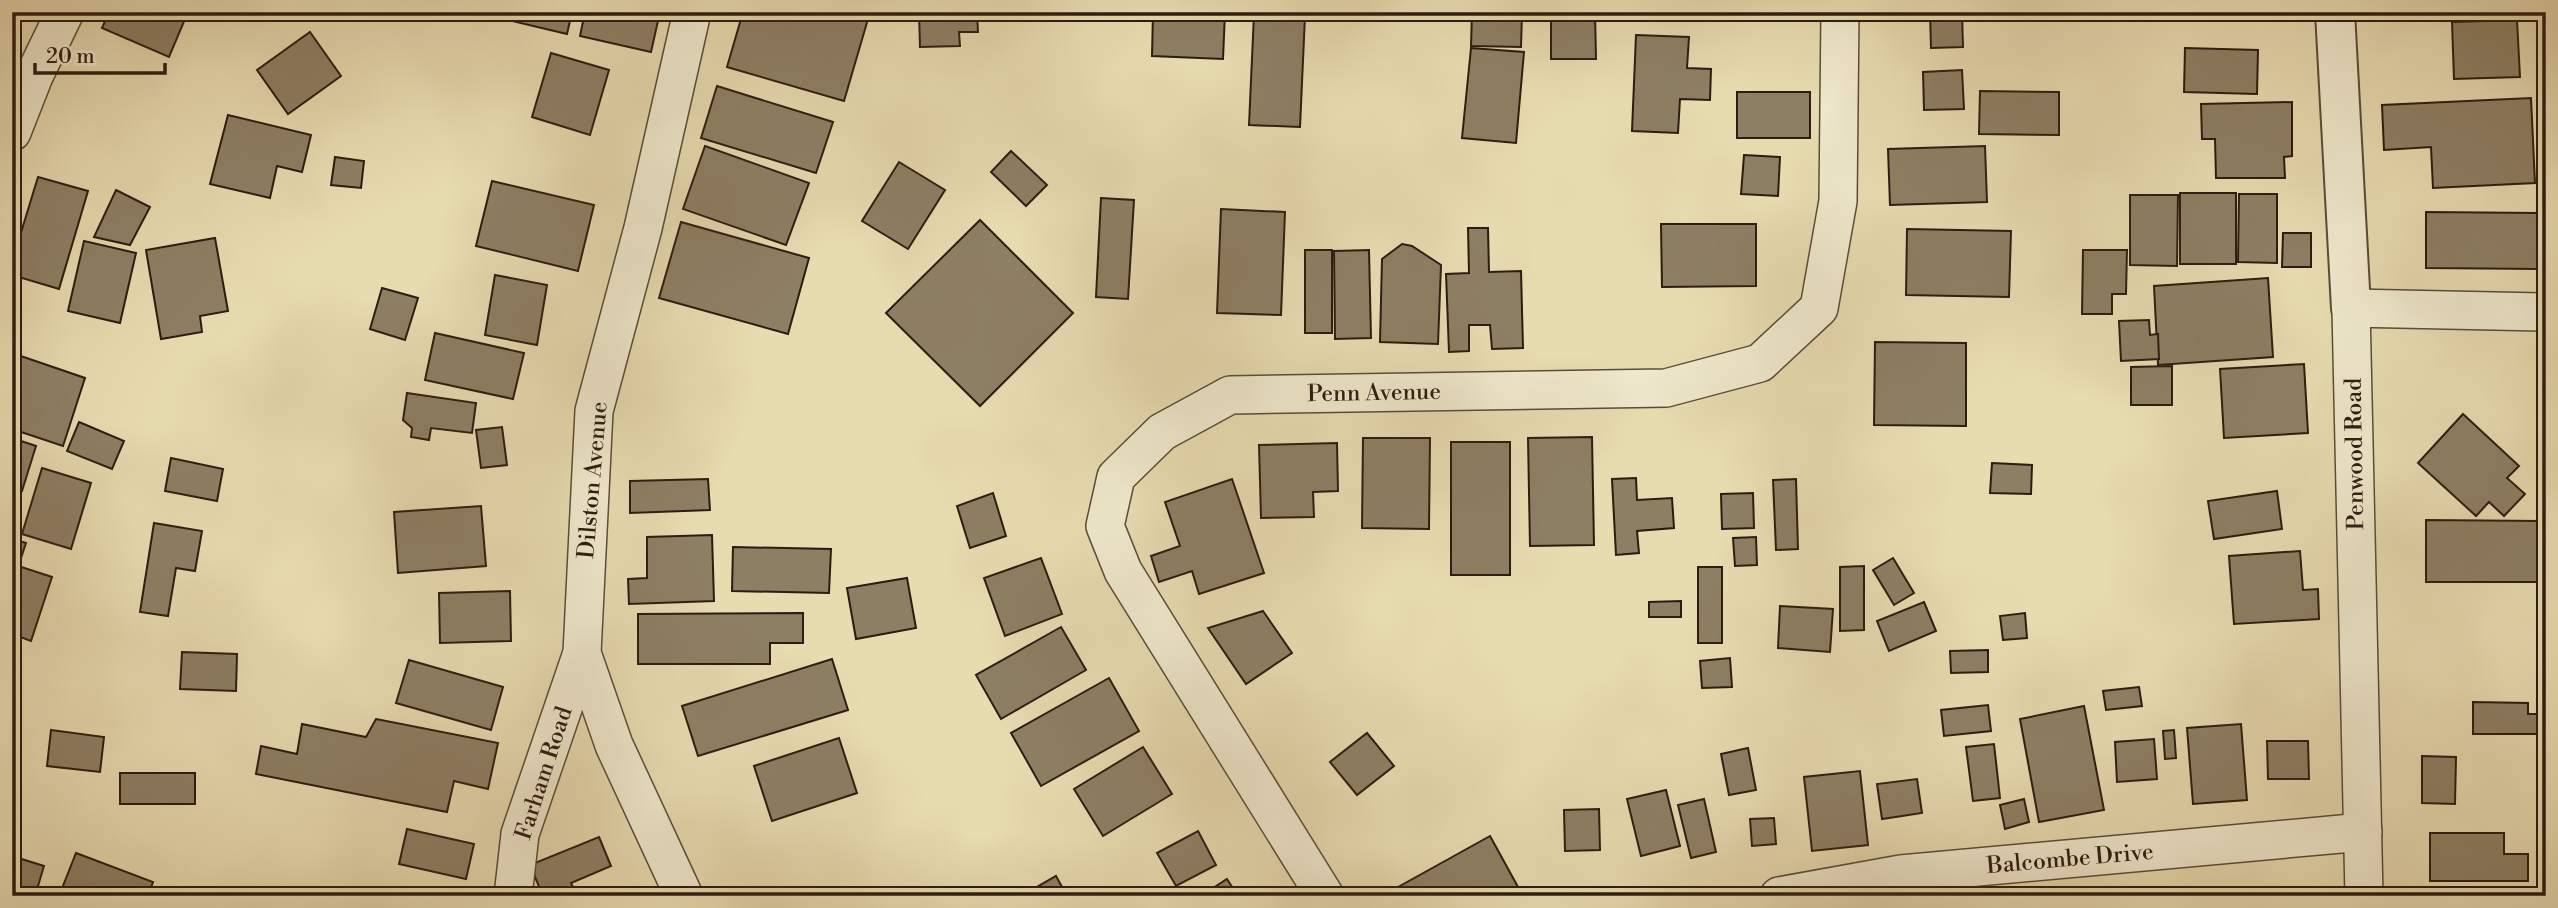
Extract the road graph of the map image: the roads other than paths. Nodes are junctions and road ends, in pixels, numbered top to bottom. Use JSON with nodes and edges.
{"nodes":[{"id":1,"x":65,"y":12,"type":"edge"},
{"id":2,"x":692,"y":12,"type":"edge"},
{"id":3,"x":1840,"y":12,"type":"edge"},
{"id":4,"x":2334,"y":12,"type":"edge"},
{"id":5,"x":23,"y":72,"type":"edge"},
{"id":6,"x":12,"y":132,"type":"edge"},
{"id":7,"x":2351,"y":308,"type":"junction"},
{"id":8,"x":2546,"y":312,"type":"edge"},
{"id":9,"x":582,"y":653,"type":"junction"},
{"id":10,"x":2363,"y":832,"type":"junction"},
{"id":11,"x":1901,"y":885,"type":"edge"},
{"id":12,"x":513,"y":896,"type":"edge"},
{"id":13,"x":684,"y":896,"type":"edge"},
{"id":14,"x":1325,"y":896,"type":"edge"},
{"id":15,"x":1779,"y":896,"type":"edge"},
{"id":16,"x":2364,"y":896,"type":"edge"}],
"edges":[{"from":1,"to":5,"type":"street"},
{"from":2,"to":9,"type":"street","name":"Dilston Avenue"},
{"from":3,"to":14,"type":"street","name":"Penn Avenue"},
{"from":4,"to":7,"type":"street","name":"Penwood Road"},
{"from":5,"to":6,"type":"street"},
{"from":7,"to":8,"type":"street"},
{"from":7,"to":10,"type":"street","name":"Penwood Road"},
{"from":9,"to":12,"type":"street","name":"Farham Road"},
{"from":9,"to":13,"type":"street","name":"Dilston Avenue"},
{"from":10,"to":11,"type":"street","name":"Balcombe Drive"},
{"from":10,"to":16,"type":"street","name":"Penwood Road"},
{"from":11,"to":15,"type":"street","name":"Balcombe Drive"}]}
